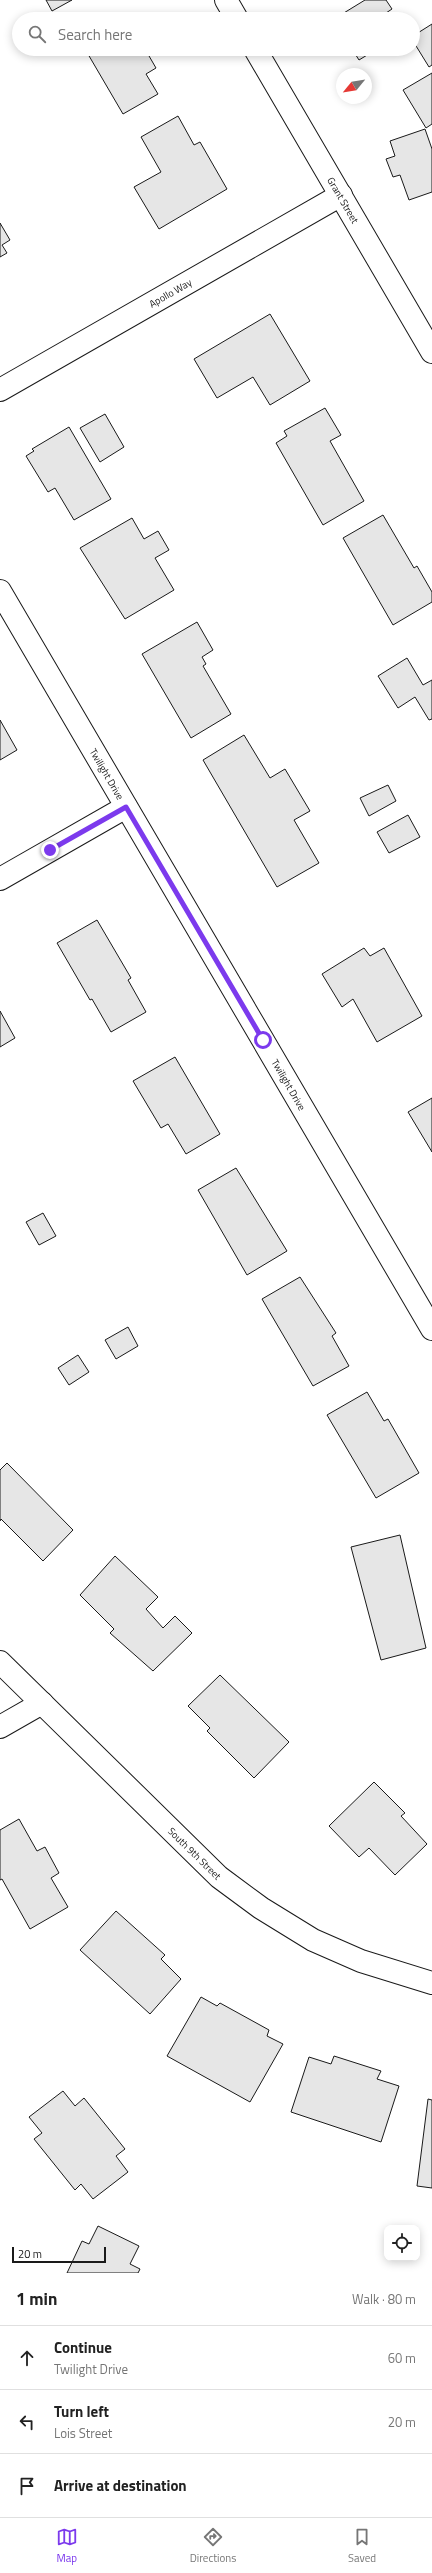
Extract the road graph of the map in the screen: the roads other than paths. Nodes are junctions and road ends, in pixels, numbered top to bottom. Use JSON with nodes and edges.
{"nodes":[{"id":1,"x":226,"y":0,"type":"edge"},
{"id":2,"x":233,"y":12,"type":"edge"},
{"id":3,"x":259,"y":56,"type":"edge"},
{"id":4,"x":341,"y":195,"type":"junction"},
{"id":5,"x":430,"y":344,"type":"edge"},
{"id":6,"x":0,"y":390,"type":"edge"},
{"id":7,"x":0,"y":591,"type":"edge"},
{"id":8,"x":126,"y":807,"type":"junction"},
{"id":9,"x":0,"y":879,"type":"edge"},
{"id":10,"x":432,"y":1329,"type":"edge"},
{"id":11,"x":0,"y":1662,"type":"edge"},
{"id":12,"x":42,"y":1703,"type":"junction"},
{"id":13,"x":0,"y":1727,"type":"edge"},
{"id":14,"x":432,"y":1983,"type":"edge"}],
"edges":[{"from":1,"to":2,"type":"street"},
{"from":3,"to":4,"type":"street","name":"Grant Street"},
{"from":4,"to":5,"type":"street","name":"Grant Street"},
{"from":4,"to":6,"type":"street","name":"Apollo Way"},
{"from":7,"to":8,"type":"street","name":"Twilight Drive"},
{"from":8,"to":9,"type":"street"},
{"from":8,"to":10,"type":"street","name":"Twilight Drive"},
{"from":11,"to":12,"type":"street","name":"South 9th Street"},
{"from":12,"to":13,"type":"street"},
{"from":12,"to":14,"type":"street","name":"South 9th Street"}]}
